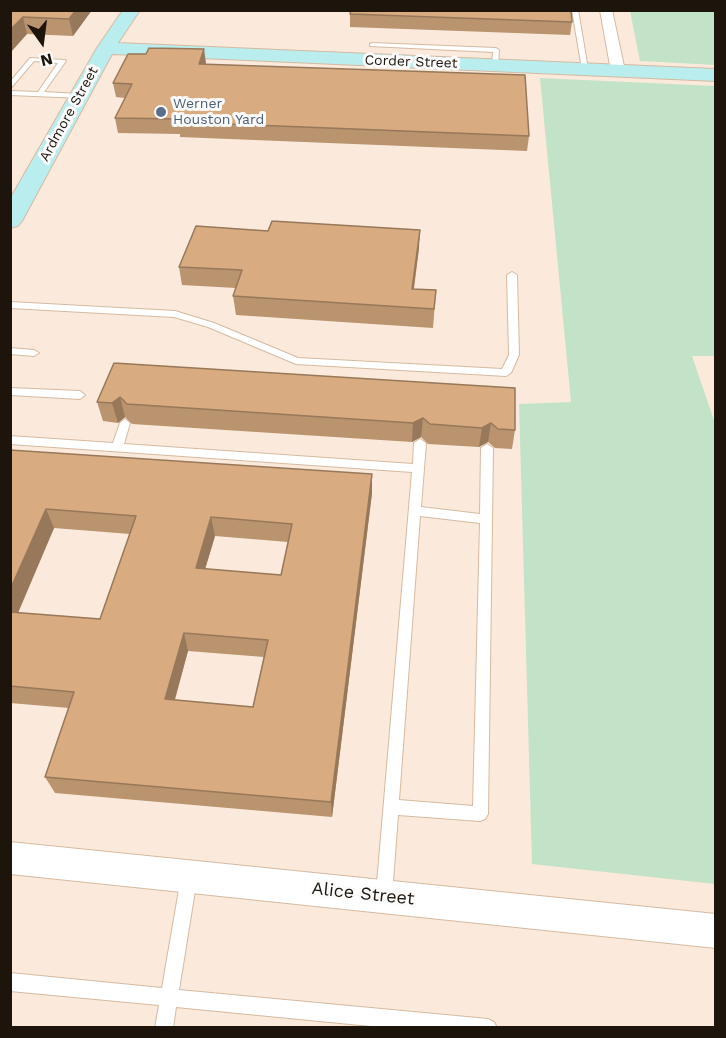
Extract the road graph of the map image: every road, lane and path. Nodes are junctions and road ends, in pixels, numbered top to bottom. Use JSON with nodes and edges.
{"nodes":[{"id":1,"x":132,"y":10,"type":"edge"},
{"id":2,"x":575,"y":10,"type":"edge"},
{"id":3,"x":606,"y":10,"type":"edge"},
{"id":4,"x":372,"y":45,"type":"dead end"},
{"id":5,"x":106,"y":48,"type":"junction"},
{"id":6,"x":426,"y":55,"type":"junction"},
{"id":7,"x":585,"y":69,"type":"junction"},
{"id":8,"x":618,"y":71,"type":"junction"},
{"id":9,"x":716,"y":75,"type":"edge"},
{"id":10,"x":10,"y":87,"type":"edge"},
{"id":11,"x":10,"y":93,"type":"edge"},
{"id":12,"x":39,"y":94,"type":"junction"},
{"id":13,"x":79,"y":96,"type":"junction"},
{"id":14,"x":10,"y":221,"type":"edge"},
{"id":15,"x":512,"y":275,"type":"dead end"},
{"id":16,"x":10,"y":304,"type":"edge"},
{"id":17,"x":10,"y":351,"type":"edge"},
{"id":18,"x":34,"y":353,"type":"dead end"},
{"id":19,"x":10,"y":391,"type":"edge"},
{"id":20,"x":80,"y":395,"type":"dead end"},
{"id":21,"x":125,"y":423,"type":"edge"},
{"id":22,"x":10,"y":440,"type":"edge"},
{"id":23,"x":420,"y":443,"type":"dead end"},
{"id":24,"x":117,"y":447,"type":"junction"},
{"id":25,"x":487,"y":447,"type":"edge"},
{"id":26,"x":418,"y":468,"type":"junction"},
{"id":27,"x":414,"y":511,"type":"junction"},
{"id":28,"x":484,"y":519,"type":"junction"},
{"id":29,"x":391,"y":807,"type":"junction"},
{"id":30,"x":10,"y":858,"type":"edge"},
{"id":31,"x":189,"y":876,"type":"junction"},
{"id":32,"x":384,"y":897,"type":"junction"},
{"id":33,"x":716,"y":931,"type":"edge"},
{"id":34,"x":10,"y":982,"type":"edge"},
{"id":35,"x":170,"y":997,"type":"junction"},
{"id":36,"x":164,"y":1028,"type":"edge"},
{"id":37,"x":488,"y":1028,"type":"edge"}],
"edges":[{"from":1,"to":5,"type":"street","name":"Ardmore Street"},
{"from":2,"to":7,"type":"lane"},
{"from":3,"to":8,"type":"street"},
{"from":4,"to":6,"type":"lane"},
{"from":5,"to":6,"type":"street","name":"Corder Street"},
{"from":5,"to":13,"type":"street","name":"Ardmore Street"},
{"from":6,"to":7,"type":"street","name":"Corder Street"},
{"from":7,"to":8,"type":"street","name":"Corder Street"},
{"from":8,"to":9,"type":"street","name":"Corder Street"},
{"from":10,"to":12,"type":"lane"},
{"from":11,"to":12,"type":"lane"},
{"from":12,"to":13,"type":"lane"},
{"from":13,"to":14,"type":"street","name":"Ardmore Street"},
{"from":15,"to":16,"type":"lane"},
{"from":17,"to":18,"type":"lane"},
{"from":19,"to":20,"type":"lane"},
{"from":21,"to":24,"type":"lane"},
{"from":22,"to":24,"type":"lane"},
{"from":23,"to":26,"type":"lane"},
{"from":24,"to":26,"type":"lane"},
{"from":25,"to":28,"type":"lane"},
{"from":26,"to":27,"type":"lane"},
{"from":27,"to":28,"type":"lane"},
{"from":27,"to":29,"type":"lane"},
{"from":28,"to":29,"type":"lane"},
{"from":29,"to":32,"type":"lane"},
{"from":30,"to":31,"type":"street","name":"Alice Street"},
{"from":31,"to":32,"type":"street","name":"Alice Street"},
{"from":31,"to":35,"type":"lane"},
{"from":32,"to":33,"type":"street","name":"Alice Street"},
{"from":34,"to":35,"type":"lane"},
{"from":35,"to":36,"type":"lane"},
{"from":35,"to":37,"type":"lane"}]}
